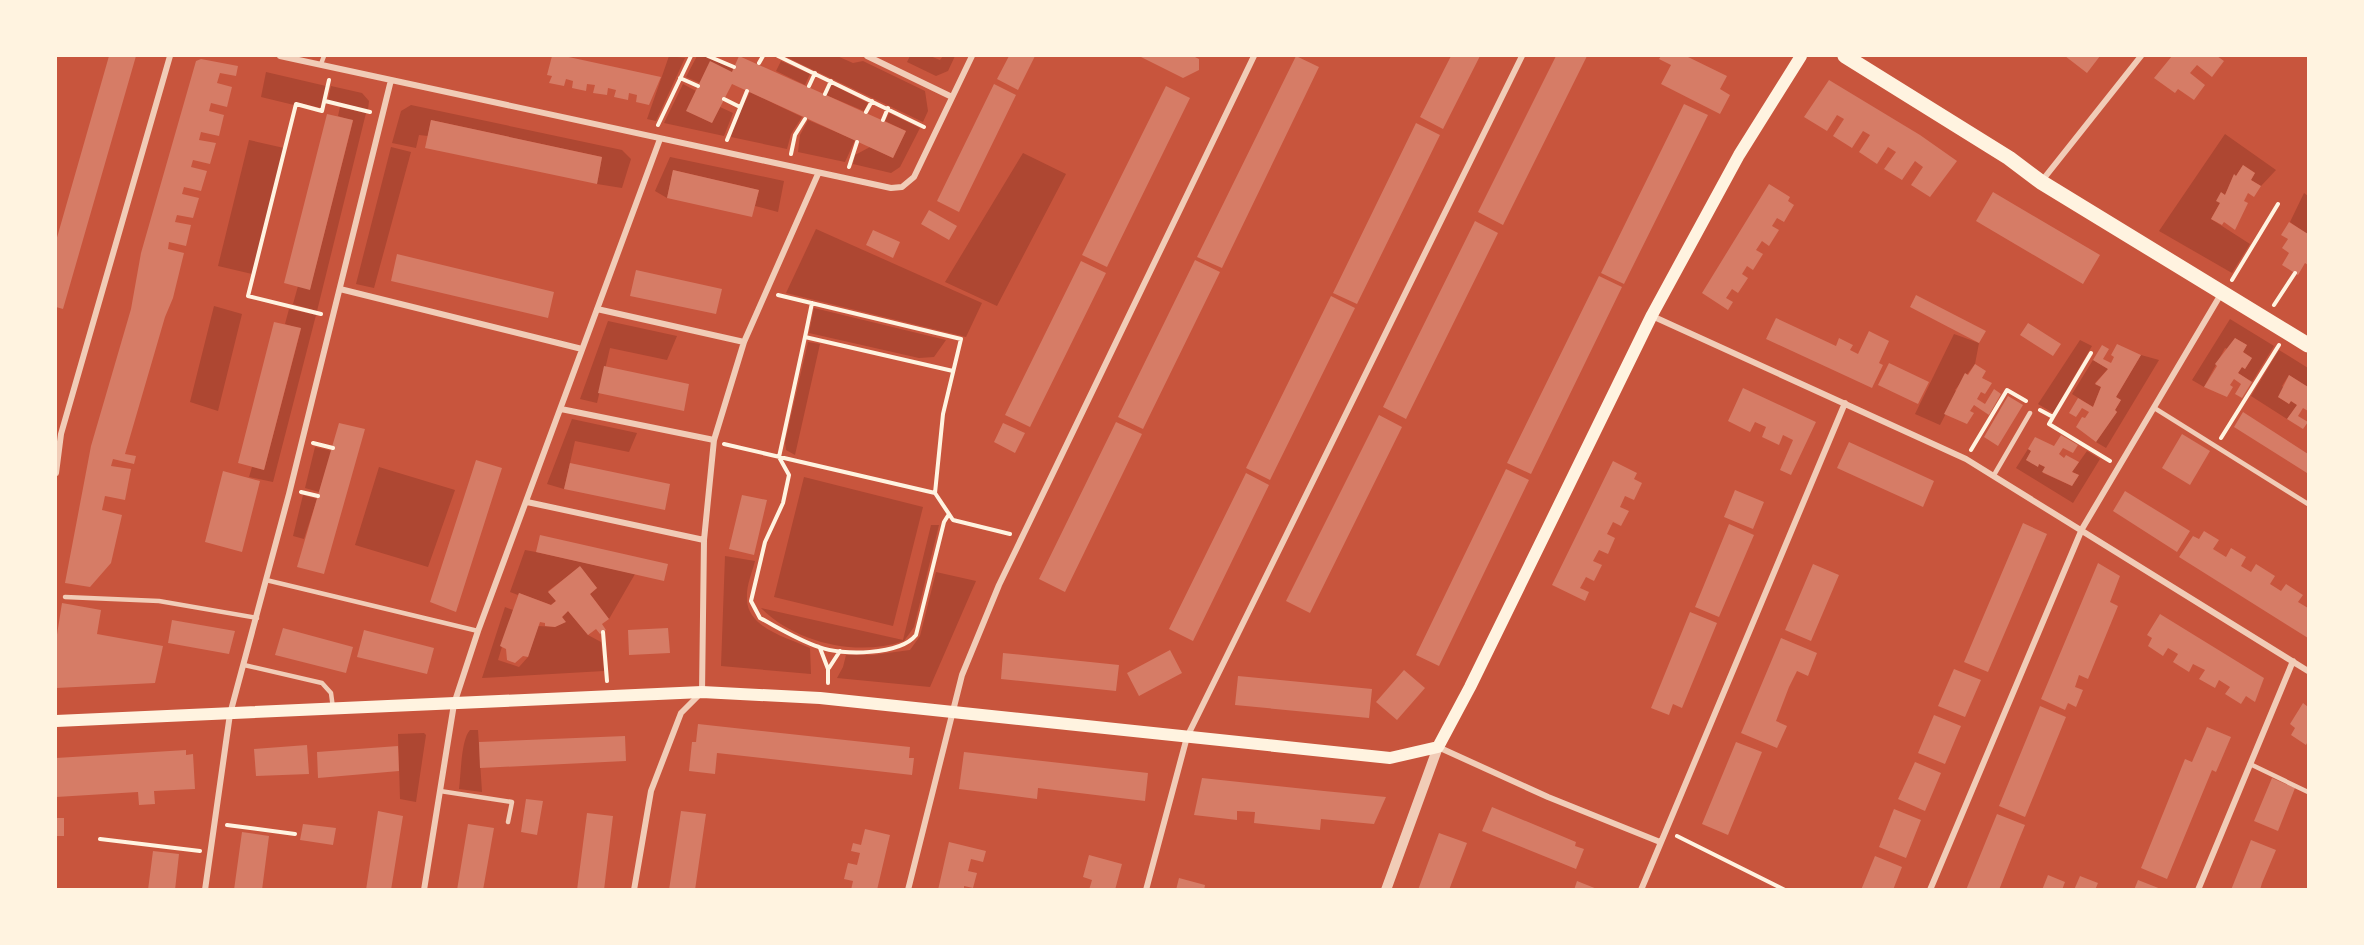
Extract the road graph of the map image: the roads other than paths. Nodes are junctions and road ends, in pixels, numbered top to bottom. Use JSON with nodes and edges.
{"nodes":[{"id":1,"x":170,"y":56,"type":"edge"},
{"id":2,"x":280,"y":56,"type":"edge"},
{"id":3,"x":324,"y":56,"type":"edge"},
{"id":4,"x":867,"y":56,"type":"edge"},
{"id":5,"x":972,"y":56,"type":"edge"},
{"id":6,"x":1254,"y":56,"type":"edge"},
{"id":7,"x":1522,"y":56,"type":"edge"},
{"id":8,"x":1801,"y":56,"type":"edge"},
{"id":9,"x":1845,"y":56,"type":"edge"},
{"id":10,"x":2141,"y":56,"type":"edge"},
{"id":11,"x":321,"y":64,"type":"junction"},
{"id":12,"x":391,"y":80,"type":"junction"},
{"id":13,"x":952,"y":98,"type":"junction"},
{"id":14,"x":656,"y":138,"type":"junction"},
{"id":15,"x":818,"y":174,"type":"junction"},
{"id":16,"x":2040,"y":182,"type":"junction"},
{"id":17,"x":340,"y":289,"type":"junction"},
{"id":18,"x":2224,"y":291,"type":"junction"},
{"id":19,"x":597,"y":309,"type":"junction"},
{"id":20,"x":1652,"y":315,"type":"junction"},
{"id":21,"x":744,"y":342,"type":"junction"},
{"id":22,"x":2308,"y":345,"type":"edge"},
{"id":23,"x":582,"y":349,"type":"junction"},
{"id":24,"x":1845,"y":403,"type":"junction"},
{"id":25,"x":561,"y":409,"type":"junction"},
{"id":26,"x":2156,"y":409,"type":"junction"},
{"id":27,"x":2030,"y":413,"type":"dead end"},
{"id":28,"x":58,"y":434,"type":"edge"},
{"id":29,"x":714,"y":440,"type":"junction"},
{"id":30,"x":56,"y":472,"type":"edge"},
{"id":31,"x":1994,"y":475,"type":"junction"},
{"id":32,"x":527,"y":502,"type":"junction"},
{"id":33,"x":2308,"y":504,"type":"edge"},
{"id":34,"x":2082,"y":529,"type":"junction"},
{"id":35,"x":704,"y":540,"type":"junction"},
{"id":36,"x":266,"y":580,"type":"junction"},
{"id":37,"x":65,"y":597,"type":"dead end"},
{"id":38,"x":257,"y":618,"type":"junction"},
{"id":39,"x":478,"y":632,"type":"junction"},
{"id":40,"x":2293,"y":661,"type":"junction"},
{"id":41,"x":244,"y":665,"type":"junction"},
{"id":42,"x":2308,"y":671,"type":"edge"},
{"id":43,"x":702,"y":692,"type":"junction"},
{"id":44,"x":454,"y":704,"type":"junction"},
{"id":45,"x":333,"y":708,"type":"junction"},
{"id":46,"x":951,"y":712,"type":"junction"},
{"id":47,"x":230,"y":714,"type":"junction"},
{"id":48,"x":56,"y":722,"type":"edge"},
{"id":49,"x":1187,"y":737,"type":"junction"},
{"id":50,"x":1438,"y":747,"type":"junction"},
{"id":51,"x":2250,"y":764,"type":"junction"},
{"id":52,"x":439,"y":790,"type":"junction"},
{"id":53,"x":2308,"y":792,"type":"edge"},
{"id":54,"x":508,"y":822,"type":"dead end"},
{"id":55,"x":1660,"y":842,"type":"junction"},
{"id":56,"x":205,"y":890,"type":"edge"},
{"id":57,"x":424,"y":890,"type":"edge"},
{"id":58,"x":634,"y":890,"type":"edge"},
{"id":59,"x":908,"y":890,"type":"edge"},
{"id":60,"x":1146,"y":890,"type":"edge"},
{"id":61,"x":1386,"y":890,"type":"edge"},
{"id":62,"x":1641,"y":890,"type":"edge"},
{"id":63,"x":1930,"y":890,"type":"edge"},
{"id":64,"x":2198,"y":890,"type":"edge"}],
"edges":[{"from":1,"to":28,"type":"street"},
{"from":2,"to":11,"type":"street"},
{"from":3,"to":11,"type":"lane"},
{"from":4,"to":13,"type":"street"},
{"from":5,"to":13,"type":"street"},
{"from":6,"to":46,"type":"street"},
{"from":7,"to":49,"type":"street"},
{"from":8,"to":20,"type":"main road"},
{"from":9,"to":16,"type":"main road"},
{"from":10,"to":16,"type":"street"},
{"from":11,"to":12,"type":"street"},
{"from":12,"to":14,"type":"street"},
{"from":12,"to":17,"type":"street"},
{"from":13,"to":15,"type":"street"},
{"from":14,"to":15,"type":"street"},
{"from":14,"to":19,"type":"street"},
{"from":15,"to":21,"type":"street"},
{"from":16,"to":18,"type":"main road"},
{"from":17,"to":23,"type":"street"},
{"from":17,"to":36,"type":"street"},
{"from":18,"to":22,"type":"main road"},
{"from":18,"to":26,"type":"street"},
{"from":19,"to":21,"type":"street"},
{"from":19,"to":23,"type":"street"},
{"from":20,"to":24,"type":"street"},
{"from":20,"to":50,"type":"main road"},
{"from":21,"to":29,"type":"street"},
{"from":23,"to":25,"type":"street"},
{"from":24,"to":31,"type":"street"},
{"from":24,"to":55,"type":"street"},
{"from":25,"to":29,"type":"street"},
{"from":25,"to":32,"type":"street"},
{"from":26,"to":33,"type":"lane"},
{"from":26,"to":34,"type":"street"},
{"from":27,"to":31,"type":"lane"},
{"from":28,"to":30,"type":"street"},
{"from":29,"to":35,"type":"street"},
{"from":31,"to":34,"type":"street"},
{"from":32,"to":35,"type":"street"},
{"from":32,"to":39,"type":"street"},
{"from":34,"to":40,"type":"street"},
{"from":34,"to":63,"type":"street"},
{"from":35,"to":43,"type":"street"},
{"from":36,"to":38,"type":"street"},
{"from":36,"to":39,"type":"lane"},
{"from":37,"to":38,"type":"lane"},
{"from":38,"to":41,"type":"street"},
{"from":39,"to":44,"type":"street"},
{"from":40,"to":42,"type":"street"},
{"from":40,"to":51,"type":"street"},
{"from":41,"to":45,"type":"lane"},
{"from":41,"to":47,"type":"street"},
{"from":43,"to":44,"type":"main road"},
{"from":43,"to":46,"type":"main road"},
{"from":43,"to":58,"type":"street"},
{"from":44,"to":45,"type":"main road"},
{"from":44,"to":52,"type":"street"},
{"from":45,"to":47,"type":"main road"},
{"from":46,"to":49,"type":"main road"},
{"from":46,"to":59,"type":"street"},
{"from":47,"to":48,"type":"main road"},
{"from":47,"to":56,"type":"street"},
{"from":49,"to":50,"type":"main road"},
{"from":49,"to":60,"type":"street"},
{"from":50,"to":55,"type":"street"},
{"from":50,"to":61,"type":"street"},
{"from":51,"to":53,"type":"lane"},
{"from":51,"to":64,"type":"street"},
{"from":52,"to":54,"type":"lane"},
{"from":52,"to":57,"type":"street"},
{"from":55,"to":62,"type":"street"}]}
